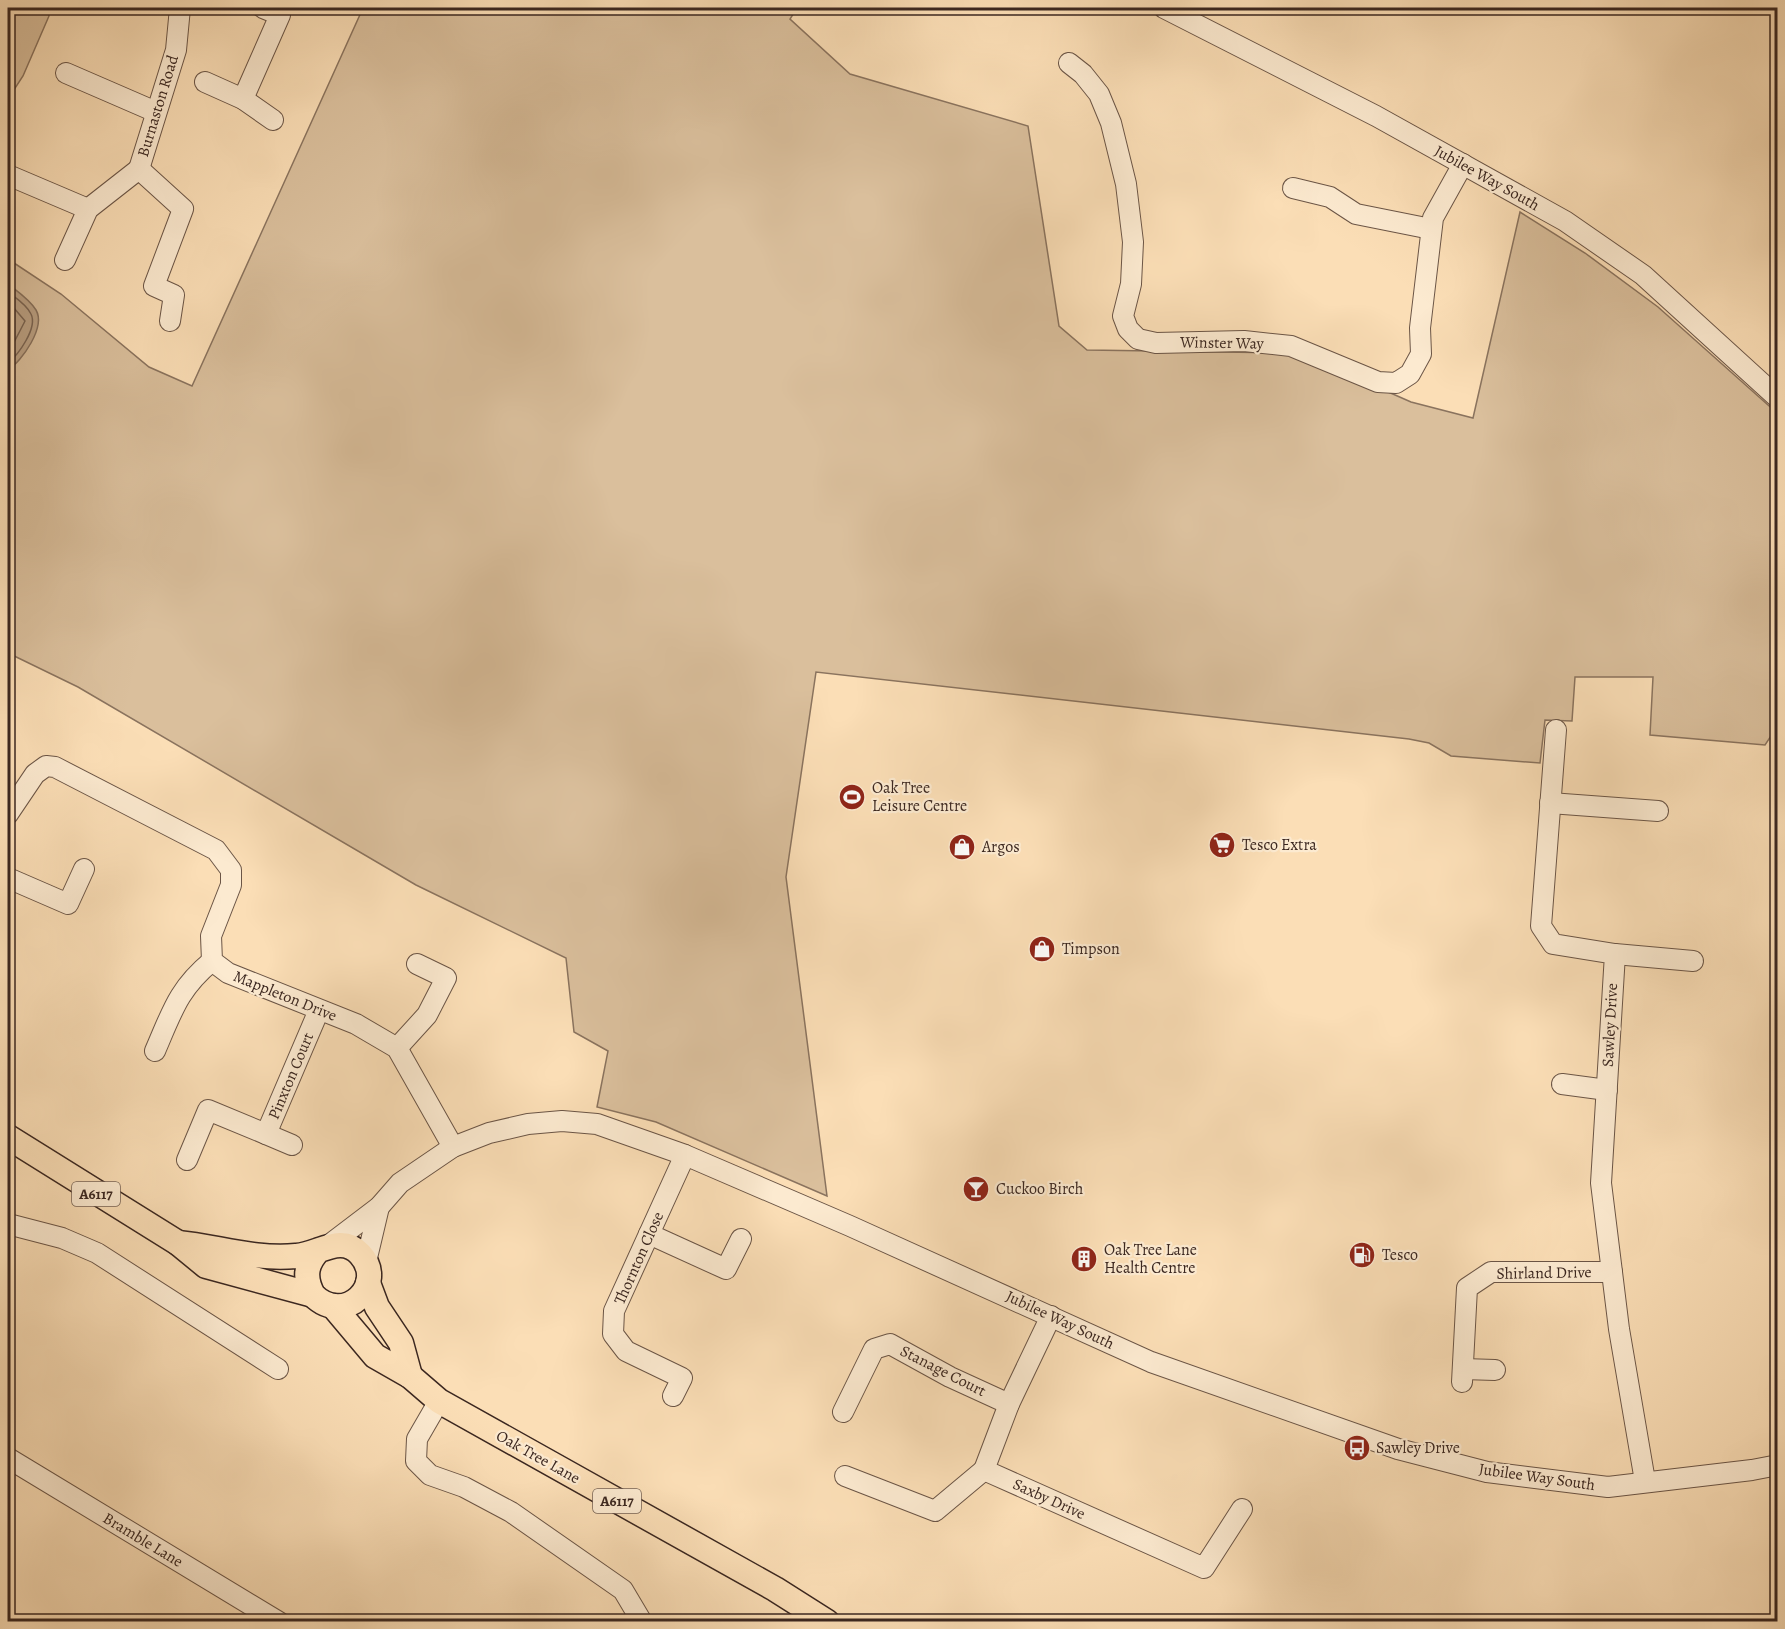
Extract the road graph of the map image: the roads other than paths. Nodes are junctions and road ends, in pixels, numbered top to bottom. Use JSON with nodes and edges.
{"nodes":[{"id":1,"x":180,"y":8,"type":"edge"},
{"id":2,"x":1164,"y":8,"type":"edge"},
{"id":3,"x":276,"y":10,"type":"edge"},
{"id":4,"x":1070,"y":63,"type":"dead end"},
{"id":5,"x":66,"y":73,"type":"dead end"},
{"id":6,"x":205,"y":82,"type":"dead end"},
{"id":7,"x":243,"y":99,"type":"junction"},
{"id":8,"x":156,"y":112,"type":"junction"},
{"id":9,"x":273,"y":120,"type":"dead end"},
{"id":10,"x":1463,"y":164,"type":"junction"},
{"id":11,"x":139,"y":169,"type":"junction"},
{"id":12,"x":8,"y":175,"type":"edge"},
{"id":13,"x":1293,"y":188,"type":"dead end"},
{"id":14,"x":88,"y":209,"type":"junction"},
{"id":15,"x":1431,"y":230,"type":"junction"},
{"id":16,"x":65,"y":261,"type":"dead end"},
{"id":17,"x":170,"y":321,"type":"dead end"},
{"id":18,"x":1778,"y":398,"type":"edge"},
{"id":19,"x":1556,"y":730,"type":"dead end"},
{"id":20,"x":1550,"y":803,"type":"junction"},
{"id":21,"x":1658,"y":811,"type":"dead end"},
{"id":22,"x":8,"y":814,"type":"edge"},
{"id":23,"x":84,"y":869,"type":"dead end"},
{"id":24,"x":8,"y":878,"type":"edge"},
{"id":25,"x":1615,"y":954,"type":"junction"},
{"id":26,"x":212,"y":961,"type":"junction"},
{"id":27,"x":1693,"y":961,"type":"dead end"},
{"id":28,"x":417,"y":964,"type":"dead end"},
{"id":29,"x":319,"y":1010,"type":"junction"},
{"id":30,"x":397,"y":1048,"type":"junction"},
{"id":31,"x":155,"y":1051,"type":"dead end"},
{"id":32,"x":1562,"y":1084,"type":"dead end"},
{"id":33,"x":1606,"y":1090,"type":"junction"},
{"id":34,"x":266,"y":1134,"type":"junction"},
{"id":35,"x":10,"y":1145,"type":"edge"},
{"id":36,"x":292,"y":1145,"type":"dead end"},
{"id":37,"x":453,"y":1147,"type":"junction"},
{"id":38,"x":685,"y":1155,"type":"junction"},
{"id":39,"x":187,"y":1160,"type":"dead end"},
{"id":40,"x":379,"y":1207,"type":"junction"},
{"id":41,"x":8,"y":1224,"type":"edge"},
{"id":42,"x":649,"y":1234,"type":"junction"},
{"id":43,"x":741,"y":1239,"type":"dead end"},
{"id":44,"x":178,"y":1242,"type":"junction"},
{"id":45,"x":324,"y":1248,"type":"junction"},
{"id":46,"x":1612,"y":1272,"type":"junction"},
{"id":47,"x":367,"y":1273,"type":"junction"},
{"id":48,"x":323,"y":1301,"type":"junction"},
{"id":49,"x":1051,"y":1316,"type":"junction"},
{"id":50,"x":278,"y":1369,"type":"dead end"},
{"id":51,"x":1495,"y":1370,"type":"dead end"},
{"id":52,"x":410,"y":1376,"type":"junction"},
{"id":53,"x":673,"y":1396,"type":"dead end"},
{"id":54,"x":439,"y":1401,"type":"junction"},
{"id":55,"x":1009,"y":1404,"type":"junction"},
{"id":56,"x":843,"y":1412,"type":"dead end"},
{"id":57,"x":8,"y":1458,"type":"edge"},
{"id":58,"x":1778,"y":1465,"type":"edge"},
{"id":59,"x":984,"y":1470,"type":"junction"},
{"id":60,"x":845,"y":1476,"type":"dead end"},
{"id":61,"x":1645,"y":1481,"type":"junction"},
{"id":62,"x":1242,"y":1509,"type":"dead end"},
{"id":63,"x":279,"y":1622,"type":"edge"},
{"id":64,"x":642,"y":1622,"type":"edge"},
{"id":65,"x":827,"y":1622,"type":"edge"}],
"edges":[{"from":1,"to":8,"type":"street","name":"Burnaston Road"},
{"from":2,"to":10,"type":"street","name":"Jubilee Way South"},
{"from":3,"to":7,"type":"street"},
{"from":4,"to":15,"type":"street","name":"Winster Way"},
{"from":5,"to":8,"type":"street"},
{"from":6,"to":7,"type":"street"},
{"from":7,"to":9,"type":"street"},
{"from":8,"to":11,"type":"street","name":"Burnaston Road"},
{"from":10,"to":15,"type":"street","name":"Winster Way"},
{"from":10,"to":18,"type":"street","name":"Jubilee Way South"},
{"from":11,"to":14,"type":"street"},
{"from":11,"to":17,"type":"street"},
{"from":12,"to":14,"type":"street"},
{"from":13,"to":15,"type":"street"},
{"from":14,"to":16,"type":"street"},
{"from":19,"to":20,"type":"street"},
{"from":20,"to":21,"type":"street"},
{"from":20,"to":25,"type":"street"},
{"from":22,"to":26,"type":"street"},
{"from":23,"to":24,"type":"street"},
{"from":25,"to":27,"type":"street"},
{"from":25,"to":33,"type":"street","name":"Sawley Drive"},
{"from":26,"to":29,"type":"street","name":"Mappleton Drive"},
{"from":26,"to":31,"type":"street"},
{"from":28,"to":30,"type":"street"},
{"from":29,"to":30,"type":"street","name":"Mappleton Drive"},
{"from":29,"to":34,"type":"street","name":"Pinxton Court"},
{"from":30,"to":37,"type":"street"},
{"from":32,"to":33,"type":"street"},
{"from":33,"to":46,"type":"street","name":"Sawley Drive"},
{"from":34,"to":36,"type":"street"},
{"from":34,"to":39,"type":"street","name":"Pinxton Court"},
{"from":35,"to":44,"type":"main road","number":"A6117"},
{"from":37,"to":38,"type":"street","name":"Jubilee Way South"},
{"from":37,"to":40,"type":"street","name":"Jubilee Way South"},
{"from":38,"to":42,"type":"street","name":"Thornton Close"},
{"from":38,"to":49,"type":"street","name":"Jubilee Way South"},
{"from":40,"to":45,"type":"street","name":"Jubilee Way South"},
{"from":40,"to":47,"type":"street","name":"Jubilee Way South"},
{"from":41,"to":50,"type":"street"},
{"from":42,"to":43,"type":"street"},
{"from":42,"to":53,"type":"street","name":"Thornton Close"},
{"from":44,"to":45,"type":"main road","number":"A6117"},
{"from":44,"to":48,"type":"main road","number":"A6117"},
{"from":45,"to":47,"type":"main road","number":"A6117"},
{"from":45,"to":48,"type":"main road","name":"Oak Tree Lane","number":"A6117"},
{"from":46,"to":51,"type":"street","name":"Shirland Drive"},
{"from":46,"to":61,"type":"street","name":"Sawley Drive"},
{"from":47,"to":48,"type":"main road"},
{"from":47,"to":52,"type":"main road"},
{"from":48,"to":52,"type":"main road","name":"Oak Tree Lane","number":"A6117"},
{"from":49,"to":55,"type":"street"},
{"from":49,"to":61,"type":"street","name":"Jubilee Way South"},
{"from":52,"to":54,"type":"main road","name":"Oak Tree Lane","number":"A6117"},
{"from":54,"to":64,"type":"street"},
{"from":54,"to":65,"type":"main road","name":"Oak Tree Lane","number":"A6117"},
{"from":55,"to":56,"type":"street","name":"Stanage Court"},
{"from":55,"to":59,"type":"street"},
{"from":57,"to":63,"type":"street","name":"Bramble Lane"},
{"from":58,"to":61,"type":"street","name":"Jubilee Way South"},
{"from":59,"to":60,"type":"street"},
{"from":59,"to":62,"type":"street","name":"Saxby Drive"}]}
